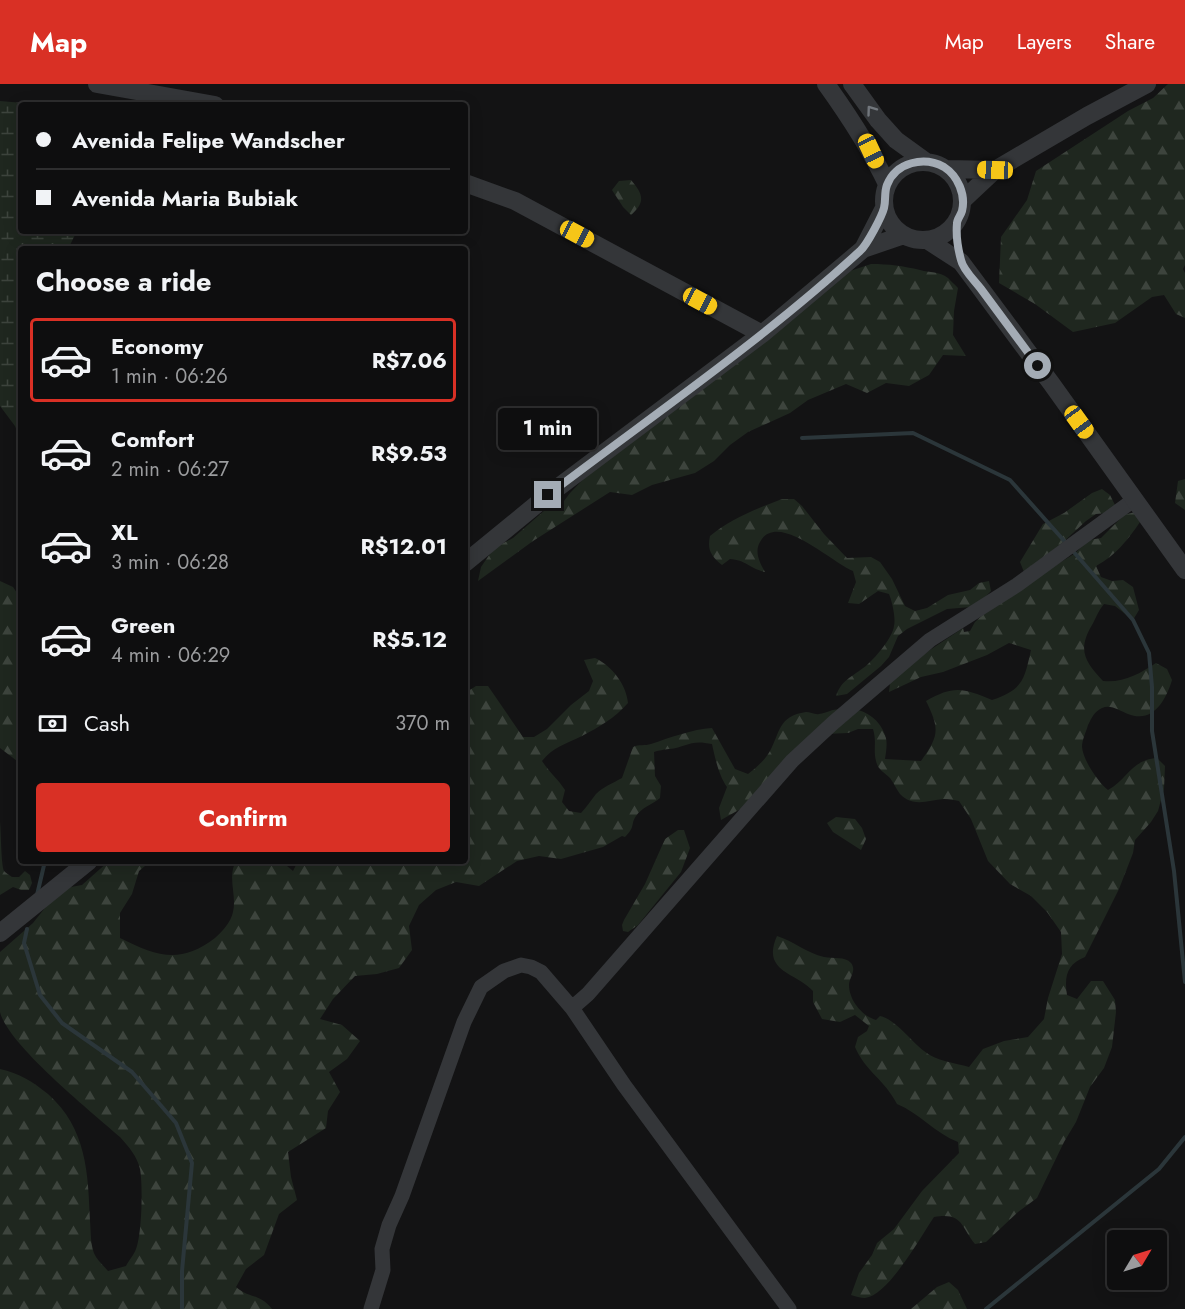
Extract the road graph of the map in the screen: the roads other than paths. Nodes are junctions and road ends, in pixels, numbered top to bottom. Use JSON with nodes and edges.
{"nodes":[{"id":1,"x":97,"y":84,"type":"edge"},
{"id":2,"x":826,"y":84,"type":"edge"},
{"id":3,"x":852,"y":84,"type":"edge"},
{"id":4,"x":1147,"y":84,"type":"edge"},
{"id":5,"x":198,"y":102,"type":"edge"},
{"id":6,"x":925,"y":161,"type":"junction"},
{"id":7,"x":947,"y":169,"type":"junction"},
{"id":8,"x":995,"y":170,"type":"junction"},
{"id":9,"x":468,"y":184,"type":"edge"},
{"id":10,"x":887,"y":184,"type":"junction"},
{"id":11,"x":963,"y":200,"type":"junction"},
{"id":12,"x":884,"y":207,"type":"junction"},
{"id":13,"x":957,"y":222,"type":"junction"},
{"id":14,"x":904,"y":236,"type":"junction"},
{"id":15,"x":927,"y":240,"type":"junction"},
{"id":16,"x":863,"y":249,"type":"junction"},
{"id":17,"x":961,"y":262,"type":"junction"},
{"id":18,"x":762,"y":334,"type":"junction"},
{"id":19,"x":1134,"y":499,"type":"junction"},
{"id":20,"x":468,"y":561,"type":"edge"},
{"id":21,"x":1185,"y":570,"type":"edge"},
{"id":22,"x":85,"y":864,"type":"edge"},
{"id":23,"x":0,"y":933,"type":"edge"},
{"id":24,"x":572,"y":1008,"type":"junction"},
{"id":25,"x":371,"y":1309,"type":"edge"},
{"id":26,"x":789,"y":1309,"type":"edge"}],
"edges":[{"from":1,"to":5,"type":"street"},
{"from":2,"to":10,"type":"street"},
{"from":6,"to":3,"type":"street","one_way":true},
{"from":4,"to":8,"type":"street"},
{"from":6,"to":7,"type":"street"},
{"from":6,"to":10,"type":"street"},
{"from":7,"to":8,"type":"street"},
{"from":7,"to":11,"type":"street"},
{"from":8,"to":11,"type":"street"},
{"from":9,"to":18,"type":"street"},
{"from":10,"to":12,"type":"street"},
{"from":11,"to":13,"type":"street"},
{"from":12,"to":14,"type":"street"},
{"from":12,"to":16,"type":"street"},
{"from":13,"to":15,"type":"street"},
{"from":13,"to":17,"type":"street"},
{"from":14,"to":15,"type":"street"},
{"from":14,"to":16,"type":"street"},
{"from":15,"to":17,"type":"street"},
{"from":16,"to":18,"type":"street"},
{"from":17,"to":19,"type":"street"},
{"from":18,"to":20,"type":"street"},
{"from":19,"to":21,"type":"street"},
{"from":19,"to":24,"type":"street"},
{"from":22,"to":23,"type":"street"},
{"from":24,"to":25,"type":"street"},
{"from":24,"to":26,"type":"street"}]}
